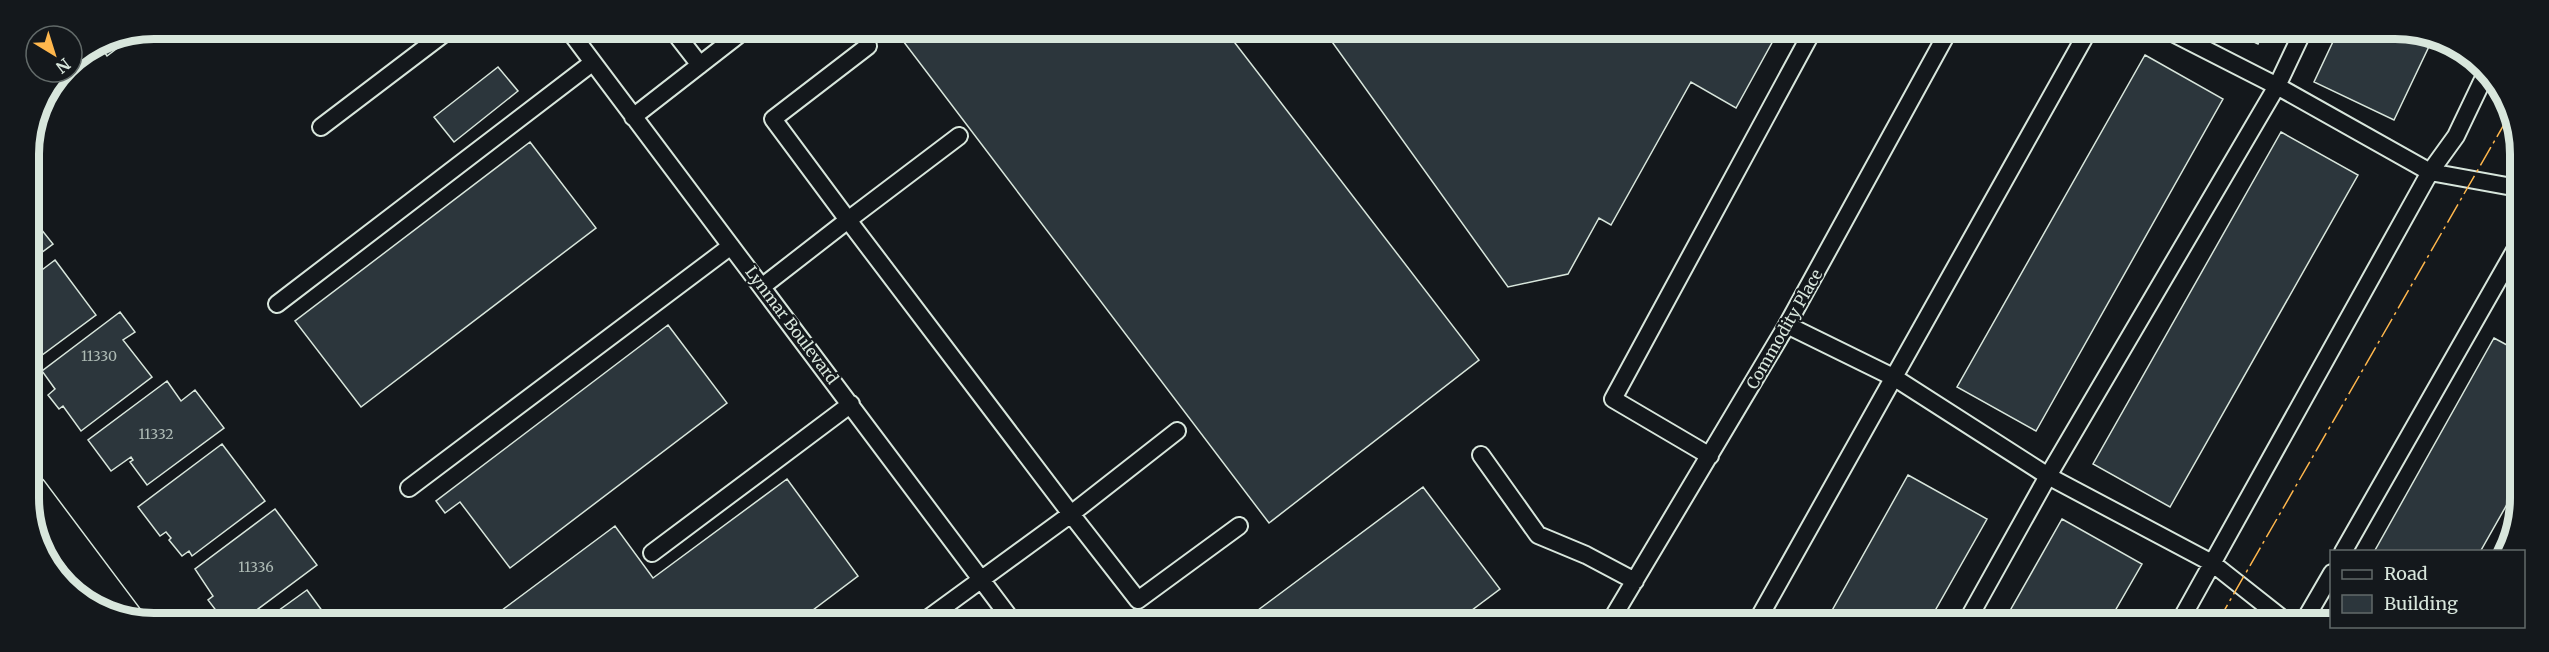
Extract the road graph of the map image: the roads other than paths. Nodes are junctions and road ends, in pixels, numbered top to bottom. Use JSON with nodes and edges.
{"nodes":[{"id":1,"x":437,"y":39,"type":"edge"},
{"id":2,"x":575,"y":39,"type":"edge"},
{"id":3,"x":680,"y":39,"type":"edge"},
{"id":4,"x":733,"y":39,"type":"edge"},
{"id":5,"x":1808,"y":39,"type":"edge"},
{"id":6,"x":1944,"y":39,"type":"edge"},
{"id":7,"x":2084,"y":39,"type":"edge"},
{"id":8,"x":2185,"y":39,"type":"edge"},
{"id":9,"x":2299,"y":39,"type":"edge"},
{"id":10,"x":868,"y":46,"type":"dead end"},
{"id":11,"x":592,"y":63,"type":"junction"},
{"id":12,"x":700,"y":65,"type":"junction"},
{"id":13,"x":2483,"y":80,"type":"edge"},
{"id":14,"x":2277,"y":86,"type":"junction"},
{"id":15,"x":633,"y":117,"type":"junction"},
{"id":16,"x":321,"y":127,"type":"dead end"},
{"id":17,"x":959,"y":136,"type":"dead end"},
{"id":18,"x":2430,"y":172,"type":"junction"},
{"id":19,"x":2510,"y":187,"type":"edge"},
{"id":20,"x":848,"y":220,"type":"junction"},
{"id":21,"x":731,"y":246,"type":"junction"},
{"id":22,"x":2510,"y":259,"type":"edge"},
{"id":23,"x":763,"y":286,"type":"junction"},
{"id":24,"x":278,"y":304,"type":"dead end"},
{"id":25,"x":1787,"y":325,"type":"junction"},
{"id":26,"x":1895,"y":378,"type":"junction"},
{"id":27,"x":851,"y":404,"type":"junction"},
{"id":28,"x":1178,"y":431,"type":"dead end"},
{"id":29,"x":1481,"y":455,"type":"dead end"},
{"id":30,"x":1710,"y":456,"type":"junction"},
{"id":31,"x":2048,"y":476,"type":"junction"},
{"id":32,"x":409,"y":488,"type":"dead end"},
{"id":33,"x":39,"y":503,"type":"edge"},
{"id":34,"x":1071,"y":514,"type":"junction"},
{"id":35,"x":1239,"y":526,"type":"dead end"},
{"id":36,"x":2344,"y":550,"type":"edge"},
{"id":37,"x":652,"y":553,"type":"dead end"},
{"id":38,"x":2212,"y":563,"type":"junction"},
{"id":39,"x":2330,"y":575,"type":"edge"},
{"id":40,"x":980,"y":579,"type":"junction"},
{"id":41,"x":1635,"y":581,"type":"junction"},
{"id":42,"x":117,"y":607,"type":"edge"},
{"id":43,"x":935,"y":613,"type":"edge"},
{"id":44,"x":1006,"y":613,"type":"edge"},
{"id":45,"x":1615,"y":613,"type":"edge"},
{"id":46,"x":1762,"y":613,"type":"edge"},
{"id":47,"x":1972,"y":613,"type":"edge"},
{"id":48,"x":2184,"y":613,"type":"edge"},
{"id":49,"x":2275,"y":613,"type":"edge"},
{"id":50,"x":2309,"y":613,"type":"edge"}],
"edges":[{"from":1,"to":16,"type":"lane"},
{"from":2,"to":11,"type":"lane","name":"Lynmar Boulevard"},
{"from":3,"to":12,"type":"lane"},
{"from":4,"to":12,"type":"lane"},
{"from":5,"to":30,"type":"lane"},
{"from":6,"to":25,"type":"lane","name":"Commodity Place"},
{"from":7,"to":26,"type":"lane"},
{"from":8,"to":14,"type":"lane"},
{"from":9,"to":14,"type":"lane"},
{"from":10,"to":20,"type":"lane"},
{"from":11,"to":15,"type":"lane","name":"Lynmar Boulevard"},
{"from":11,"to":24,"type":"lane"},
{"from":12,"to":15,"type":"lane"},
{"from":13,"to":18,"type":"lane"},
{"from":14,"to":18,"type":"lane"},
{"from":14,"to":31,"type":"lane"},
{"from":15,"to":21,"type":"lane","name":"Lynmar Boulevard"},
{"from":17,"to":20,"type":"lane"},
{"from":18,"to":19,"type":"lane"},
{"from":18,"to":38,"type":"lane"},
{"from":20,"to":23,"type":"lane"},
{"from":20,"to":34,"type":"lane"},
{"from":21,"to":23,"type":"lane","name":"Lynmar Boulevard"},
{"from":21,"to":32,"type":"lane"},
{"from":22,"to":36,"type":"lane"},
{"from":23,"to":27,"type":"lane","name":"Lynmar Boulevard"},
{"from":25,"to":26,"type":"lane"},
{"from":25,"to":30,"type":"lane","name":"Commodity Place"},
{"from":26,"to":31,"type":"lane"},
{"from":26,"to":46,"type":"lane"},
{"from":27,"to":37,"type":"lane"},
{"from":27,"to":40,"type":"lane","name":"Lynmar Boulevard"},
{"from":28,"to":34,"type":"lane"},
{"from":29,"to":41,"type":"lane"},
{"from":30,"to":41,"type":"lane","name":"Commodity Place"},
{"from":31,"to":38,"type":"lane"},
{"from":31,"to":47,"type":"lane"},
{"from":33,"to":42,"type":"street"},
{"from":34,"to":35,"type":"lane"},
{"from":34,"to":40,"type":"lane"},
{"from":38,"to":48,"type":"lane"},
{"from":38,"to":49,"type":"lane"},
{"from":39,"to":50,"type":"lane"},
{"from":40,"to":43,"type":"lane"},
{"from":40,"to":44,"type":"lane","name":"Lynmar Boulevard"},
{"from":41,"to":45,"type":"lane","name":"Commodity Place"}]}
